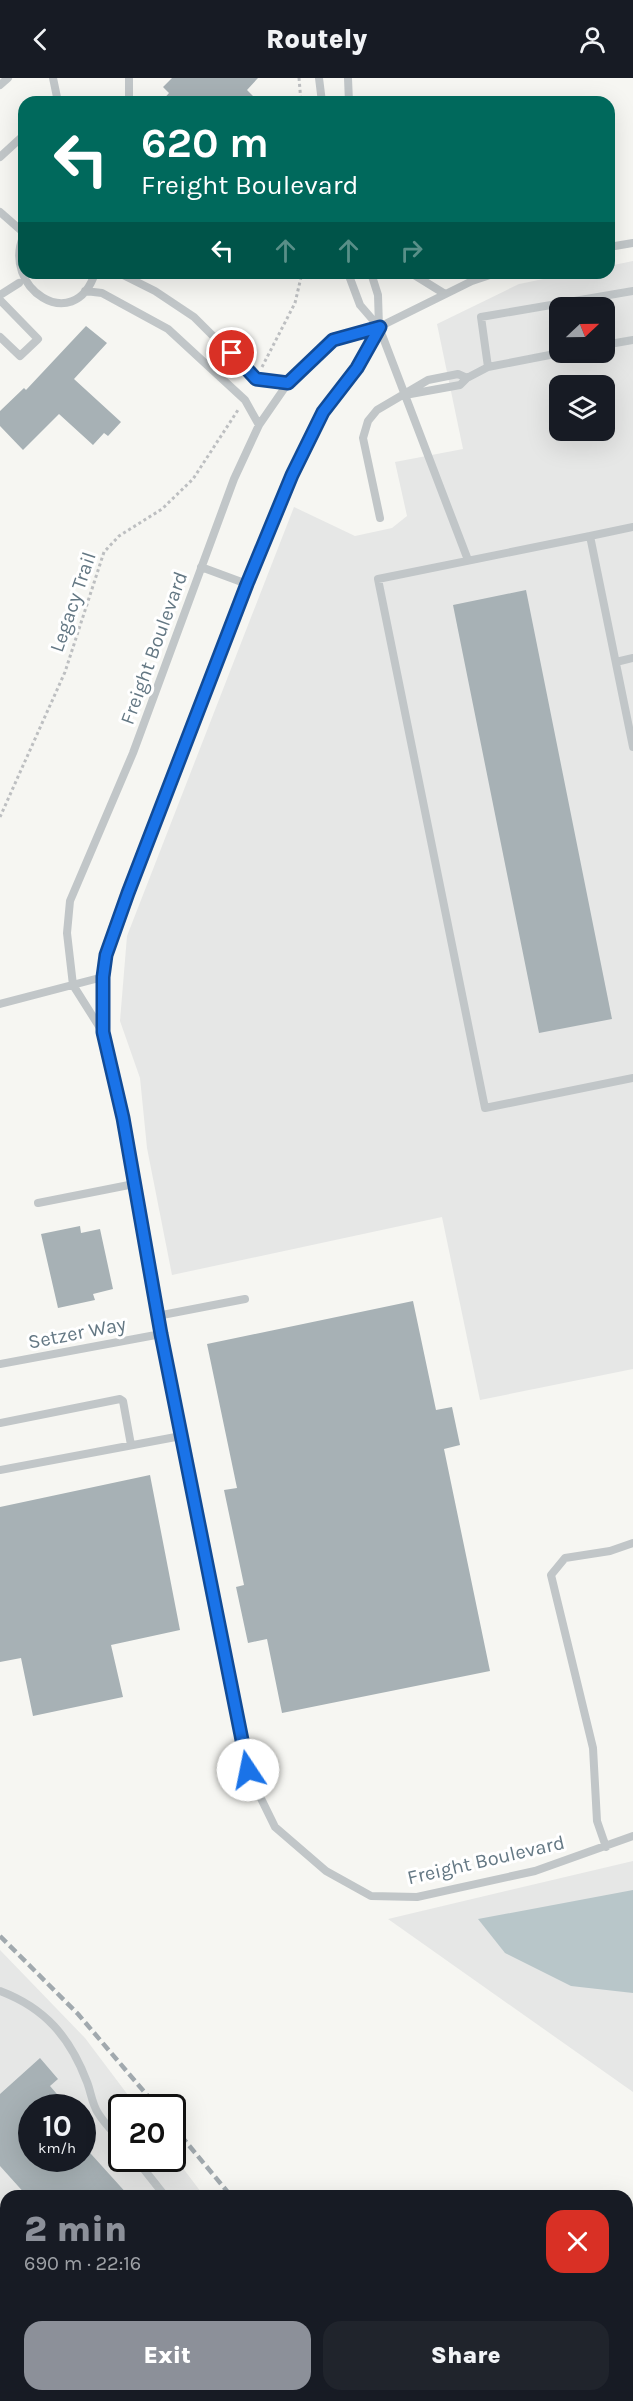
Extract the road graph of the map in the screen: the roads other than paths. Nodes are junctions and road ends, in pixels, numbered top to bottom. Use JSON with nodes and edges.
{"nodes":[{"id":1,"x":9,"y":78,"type":"edge"},
{"id":2,"x":53,"y":78,"type":"edge"},
{"id":3,"x":129,"y":78,"type":"edge"},
{"id":4,"x":320,"y":78,"type":"edge"},
{"id":5,"x":348,"y":78,"type":"edge"},
{"id":6,"x":0,"y":85,"type":"edge"},
{"id":7,"x":57,"y":96,"type":"edge"},
{"id":8,"x":129,"y":96,"type":"edge"},
{"id":9,"x":321,"y":96,"type":"edge"},
{"id":10,"x":349,"y":96,"type":"edge"},
{"id":11,"x":18,"y":140,"type":"edge"},
{"id":12,"x":0,"y":157,"type":"edge"},
{"id":13,"x":0,"y":212,"type":"edge"},
{"id":14,"x":18,"y":228,"type":"edge"},
{"id":15,"x":633,"y":243,"type":"edge"},
{"id":16,"x":18,"y":245,"type":"edge"},
{"id":17,"x":615,"y":246,"type":"edge"},
{"id":18,"x":92,"y":279,"type":"edge"},
{"id":19,"x":131,"y":279,"type":"edge"},
{"id":20,"x":350,"y":279,"type":"edge"},
{"id":21,"x":373,"y":279,"type":"edge"},
{"id":22,"x":421,"y":279,"type":"edge"},
{"id":23,"x":478,"y":279,"type":"edge"},
{"id":24,"x":19,"y":283,"type":"junction"},
{"id":25,"x":85,"y":291,"type":"junction"},
{"id":26,"x":633,"y":291,"type":"edge"},
{"id":27,"x":445,"y":294,"type":"junction"},
{"id":28,"x":0,"y":295,"type":"edge"},
{"id":29,"x":0,"y":300,"type":"edge"},
{"id":30,"x":380,"y":327,"type":"junction"},
{"id":31,"x":0,"y":337,"type":"edge"},
{"id":32,"x":633,"y":340,"type":"edge"},
{"id":33,"x":615,"y":343,"type":"edge"},
{"id":34,"x":549,"y":355,"type":"edge"},
{"id":35,"x":488,"y":367,"type":"junction"},
{"id":36,"x":288,"y":383,"type":"junction"},
{"id":37,"x":405,"y":395,"type":"junction"},
{"id":38,"x":259,"y":425,"type":"junction"},
{"id":39,"x":380,"y":518,"type":"dead end"},
{"id":40,"x":633,"y":527,"type":"edge"},
{"id":41,"x":590,"y":536,"type":"junction"},
{"id":42,"x":468,"y":561,"type":"junction"},
{"id":43,"x":201,"y":567,"type":"junction"},
{"id":44,"x":247,"y":584,"type":"junction"},
{"id":45,"x":633,"y":658,"type":"edge"},
{"id":46,"x":616,"y":662,"type":"junction"},
{"id":47,"x":633,"y":747,"type":"edge"},
{"id":48,"x":103,"y":977,"type":"junction"},
{"id":49,"x":73,"y":985,"type":"junction"},
{"id":50,"x":0,"y":1004,"type":"edge"},
{"id":51,"x":103,"y":1032,"type":"junction"},
{"id":52,"x":633,"y":1078,"type":"edge"},
{"id":53,"x":134,"y":1184,"type":"junction"},
{"id":54,"x":38,"y":1203,"type":"dead end"},
{"id":55,"x":245,"y":1299,"type":"dead end"},
{"id":56,"x":158,"y":1316,"type":"junction"},
{"id":57,"x":161,"y":1334,"type":"junction"},
{"id":58,"x":0,"y":1364,"type":"edge"},
{"id":59,"x":0,"y":1423,"type":"edge"},
{"id":60,"x":181,"y":1436,"type":"junction"},
{"id":61,"x":131,"y":1445,"type":"junction"},
{"id":62,"x":0,"y":1470,"type":"edge"},
{"id":63,"x":633,"y":1543,"type":"edge"},
{"id":64,"x":633,"y":1836,"type":"edge"},
{"id":65,"x":606,"y":1847,"type":"junction"},
{"id":66,"x":0,"y":1991,"type":"edge"},
{"id":67,"x":108,"y":2125,"type":"edge"},
{"id":68,"x":146,"y":2172,"type":"edge"},
{"id":69,"x":160,"y":2190,"type":"edge"}],
"edges":[{"from":1,"to":6,"type":"lane"},
{"from":2,"to":7,"type":"lane"},
{"from":3,"to":8,"type":"lane"},
{"from":4,"to":9,"type":"lane"},
{"from":5,"to":10,"type":"lane"},
{"from":11,"to":12,"type":"lane"},
{"from":13,"to":14,"type":"lane"},
{"from":15,"to":17,"type":"lane"},
{"from":16,"to":24,"type":"lane"},
{"from":18,"to":25,"type":"lane"},
{"from":19,"to":36,"type":"lane"},
{"from":20,"to":30,"type":"lane"},
{"from":21,"to":30,"type":"lane"},
{"from":22,"to":27,"type":"lane"},
{"from":23,"to":27,"type":"lane"},
{"from":24,"to":25,"type":"lane"},
{"from":24,"to":28,"type":"lane"},
{"from":25,"to":38,"type":"lane"},
{"from":26,"to":35,"type":"lane"},
{"from":27,"to":30,"type":"lane"},
{"from":29,"to":31,"type":"lane"},
{"from":30,"to":36,"type":"lane","name":"Freight Boulevard"},
{"from":30,"to":37,"type":"lane"},
{"from":30,"to":44,"type":"lane","name":"Freight Boulevard"},
{"from":32,"to":33,"type":"lane"},
{"from":34,"to":35,"type":"lane"},
{"from":35,"to":37,"type":"lane"},
{"from":36,"to":38,"type":"lane","name":"Freight Boulevard"},
{"from":37,"to":39,"type":"lane"},
{"from":37,"to":42,"type":"lane"},
{"from":38,"to":43,"type":"lane","name":"Freight Boulevard"},
{"from":40,"to":41,"type":"lane"},
{"from":41,"to":42,"type":"lane"},
{"from":41,"to":46,"type":"lane"},
{"from":42,"to":52,"type":"lane"},
{"from":43,"to":44,"type":"lane"},
{"from":43,"to":49,"type":"lane","name":"Freight Boulevard"},
{"from":44,"to":48,"type":"lane","name":"Freight Boulevard"},
{"from":45,"to":46,"type":"lane"},
{"from":46,"to":47,"type":"lane"},
{"from":48,"to":49,"type":"lane"},
{"from":48,"to":51,"type":"lane","name":"Freight Boulevard"},
{"from":49,"to":50,"type":"lane"},
{"from":49,"to":51,"type":"lane","name":"Freight Boulevard"},
{"from":51,"to":53,"type":"lane","name":"Freight Boulevard"},
{"from":53,"to":54,"type":"lane"},
{"from":53,"to":56,"type":"lane","name":"Freight Boulevard"},
{"from":55,"to":56,"type":"lane"},
{"from":56,"to":57,"type":"lane","name":"Freight Boulevard"},
{"from":57,"to":58,"type":"lane","name":"Setzer Way"},
{"from":57,"to":60,"type":"lane","name":"Freight Boulevard"},
{"from":59,"to":61,"type":"lane"},
{"from":60,"to":61,"type":"lane"},
{"from":60,"to":65,"type":"lane","name":"Freight Boulevard"},
{"from":61,"to":62,"type":"lane"},
{"from":63,"to":65,"type":"lane"},
{"from":64,"to":65,"type":"lane","name":"Freight Boulevard"},
{"from":66,"to":67,"type":"lane"},
{"from":68,"to":69,"type":"lane"}]}
